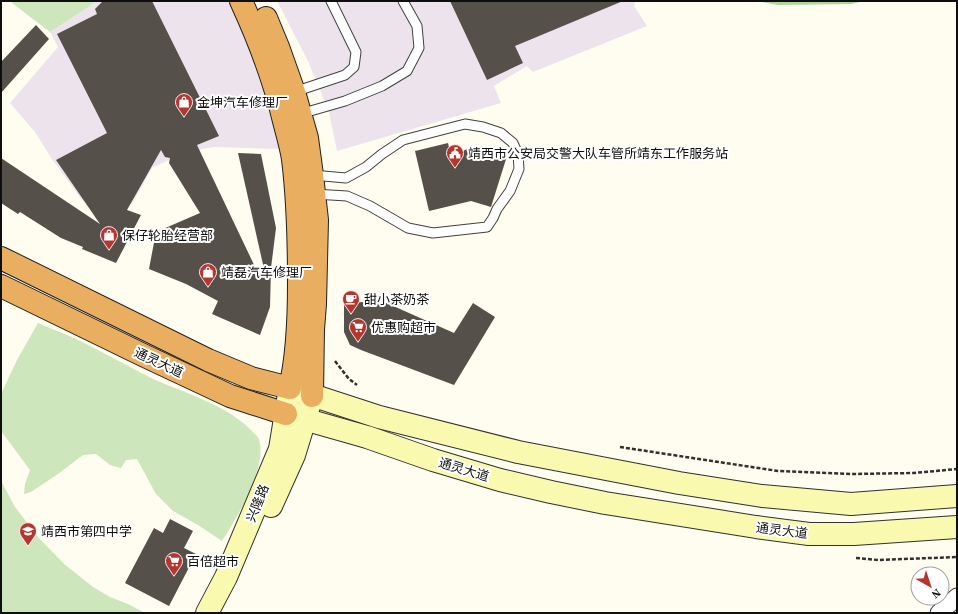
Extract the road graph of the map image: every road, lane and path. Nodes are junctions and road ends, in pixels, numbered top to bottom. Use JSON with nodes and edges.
{"nodes":[{"id":1,"x":241,"y":1,"type":"edge"},
{"id":2,"x":258,"y":1,"type":"edge"},
{"id":3,"x":331,"y":1,"type":"edge"},
{"id":4,"x":403,"y":1,"type":"edge"},
{"id":5,"x":294,"y":92,"type":"junction"},
{"id":6,"x":300,"y":114,"type":"junction"},
{"id":7,"x":313,"y":184,"type":"junction"},
{"id":8,"x":1,"y":258,"type":"edge"},
{"id":9,"x":1,"y":286,"type":"edge"},
{"id":10,"x":332,"y":356,"type":"dead end"},
{"id":11,"x":358,"y":386,"type":"dead end"},
{"id":12,"x":290,"y":388,"type":"junction"},
{"id":13,"x":312,"y":396,"type":"junction"},
{"id":14,"x":296,"y":417,"type":"junction"},
{"id":15,"x":616,"y":446,"type":"dead end"},
{"id":16,"x":957,"y":469,"type":"edge"},
{"id":17,"x":957,"y":496,"type":"edge"},
{"id":18,"x":957,"y":527,"type":"edge"},
{"id":19,"x":957,"y":557,"type":"edge"},
{"id":20,"x":851,"y":558,"type":"dead end"},
{"id":21,"x":957,"y":597,"type":"edge"},
{"id":22,"x":207,"y":613,"type":"edge"},
{"id":23,"x":223,"y":613,"type":"edge"},
{"id":24,"x":939,"y":613,"type":"edge"}],
"edges":[{"from":1,"to":12,"type":"highway"},
{"from":2,"to":5,"type":"highway"},
{"from":3,"to":5,"type":"lane"},
{"from":4,"to":6,"type":"lane"},
{"from":5,"to":6,"type":"highway"},
{"from":6,"to":7,"type":"highway"},
{"from":7,"to":7,"type":"lane"},
{"from":7,"to":13,"type":"highway"},
{"from":8,"to":12,"type":"highway","name":"通灵大道"},
{"from":9,"to":14,"type":"highway","name":"通灵大道"},
{"from":10,"to":11,"type":"path"},
{"from":12,"to":13,"type":"main road","name":"通灵大道"},
{"from":12,"to":14,"type":"main road","name":"兴隆路"},
{"from":13,"to":14,"type":"main road","name":"兴隆路"},
{"from":13,"to":17,"type":"main road","name":"通灵大道"},
{"from":14,"to":18,"type":"main road","name":"通灵大道"},
{"from":14,"to":22,"type":"main road","name":"兴隆路"},
{"from":14,"to":23,"type":"main road","name":"兴隆路"},
{"from":15,"to":16,"type":"path"},
{"from":19,"to":20,"type":"path"},
{"from":21,"to":24,"type":"street"}]}
